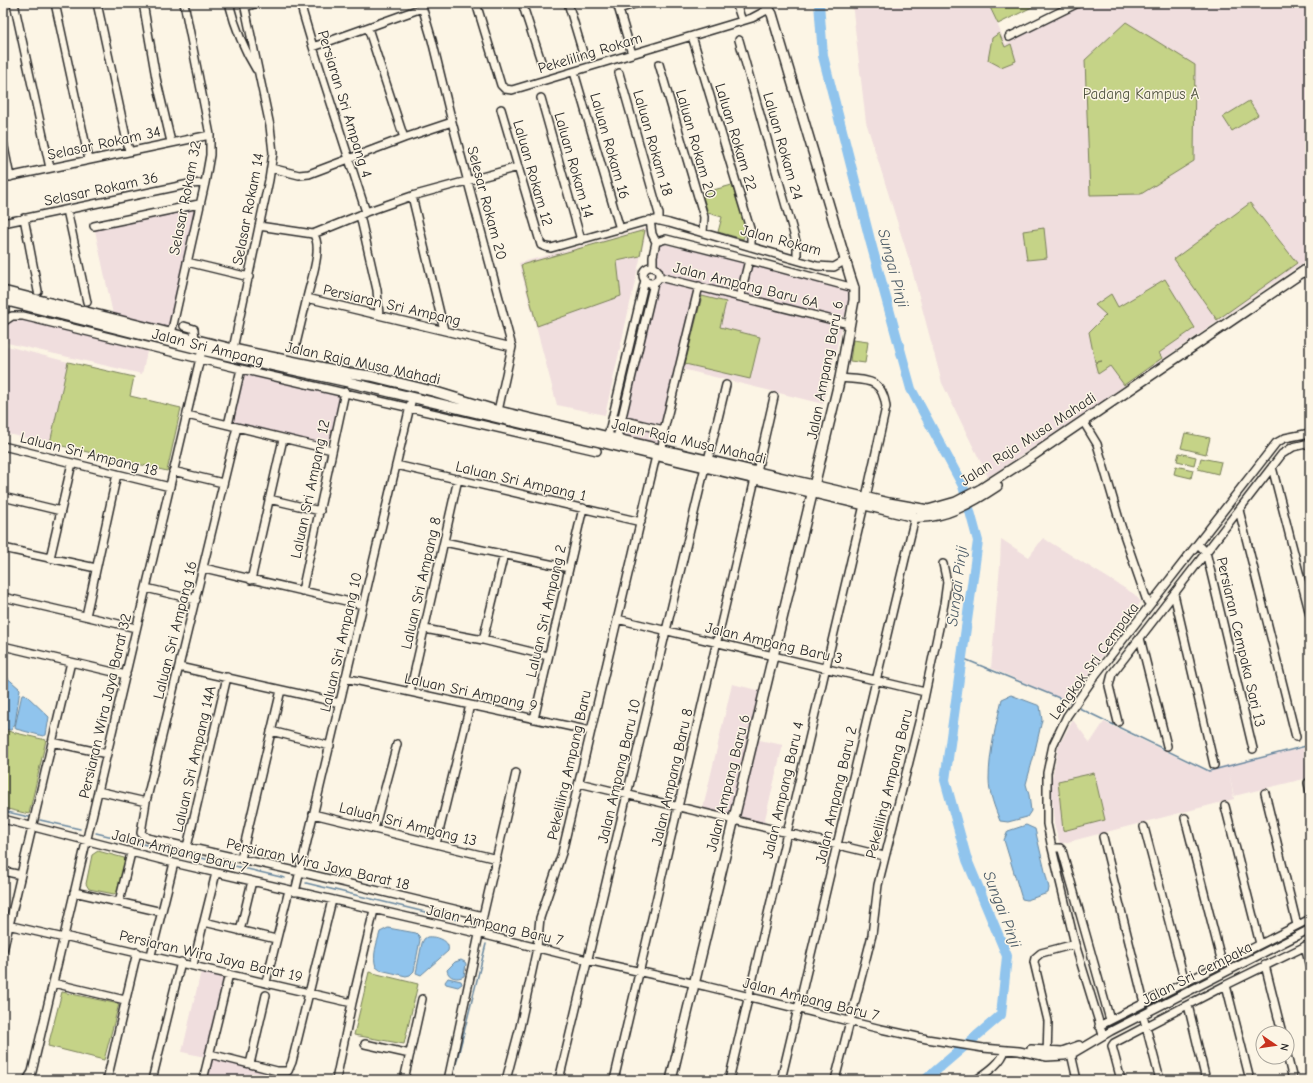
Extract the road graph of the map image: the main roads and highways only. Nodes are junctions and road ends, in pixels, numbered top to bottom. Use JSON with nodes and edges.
{"nodes":[{"id":1,"x":767,"y":6,"type":"edge"},
{"id":2,"x":846,"y":260,"type":"joint"},
{"id":3,"x":1310,"y":269,"type":"edge"},
{"id":4,"x":5,"y":296,"type":"edge"},
{"id":5,"x":234,"y":353,"type":"junction"},
{"id":6,"x":349,"y":373,"type":"junction"},
{"id":7,"x":411,"y":400,"type":"junction"},
{"id":8,"x":498,"y":411,"type":"junction"},
{"id":9,"x":612,"y":440,"type":"junction"},
{"id":10,"x":814,"y":489,"type":"junction"},
{"id":11,"x":865,"y":501,"type":"junction"},
{"id":12,"x":957,"y":505,"type":"junction"},
{"id":13,"x":671,"y":1080,"type":"edge"}],
"edges":[{"from":1,"to":2,"type":"main road","name":"Jalan Rokam"},
{"from":2,"to":10,"type":"main road","name":"Jalan Ampang Baru 6"},
{"from":3,"to":12,"type":"main road","name":"Jalan Raja Musa Mahadi"},
{"from":4,"to":5,"type":"main road","name":"Jalan Raja Musa Mahadi"},
{"from":4,"to":5,"type":"main road","name":"Jalan Raja Musa Mahadi"},
{"from":5,"to":6,"type":"main road","name":"Jalan Raja Musa Mahadi"},
{"from":5,"to":7,"type":"main road","name":"Jalan Raja Musa Mahadi"},
{"from":6,"to":7,"type":"main road"},
{"from":6,"to":8,"type":"main road","name":"Jalan Raja Musa Mahadi"},
{"from":7,"to":8,"type":"main road"},
{"from":7,"to":9,"type":"main road","name":"Jalan Raja Musa Mahadi"},
{"from":8,"to":9,"type":"main road","name":"Jalan Raja Musa Mahadi"},
{"from":9,"to":10,"type":"main road","name":"Jalan Raja Musa Mahadi"},
{"from":10,"to":11,"type":"main road","name":"Jalan Raja Musa Mahadi"},
{"from":10,"to":13,"type":"main road","name":"Jalan Ampang Baru 6"},
{"from":11,"to":12,"type":"main road","name":"Jalan Raja Musa Mahadi"},
{"from":11,"to":12,"type":"main road","name":"Jalan Raja Musa Mahadi"}]}
